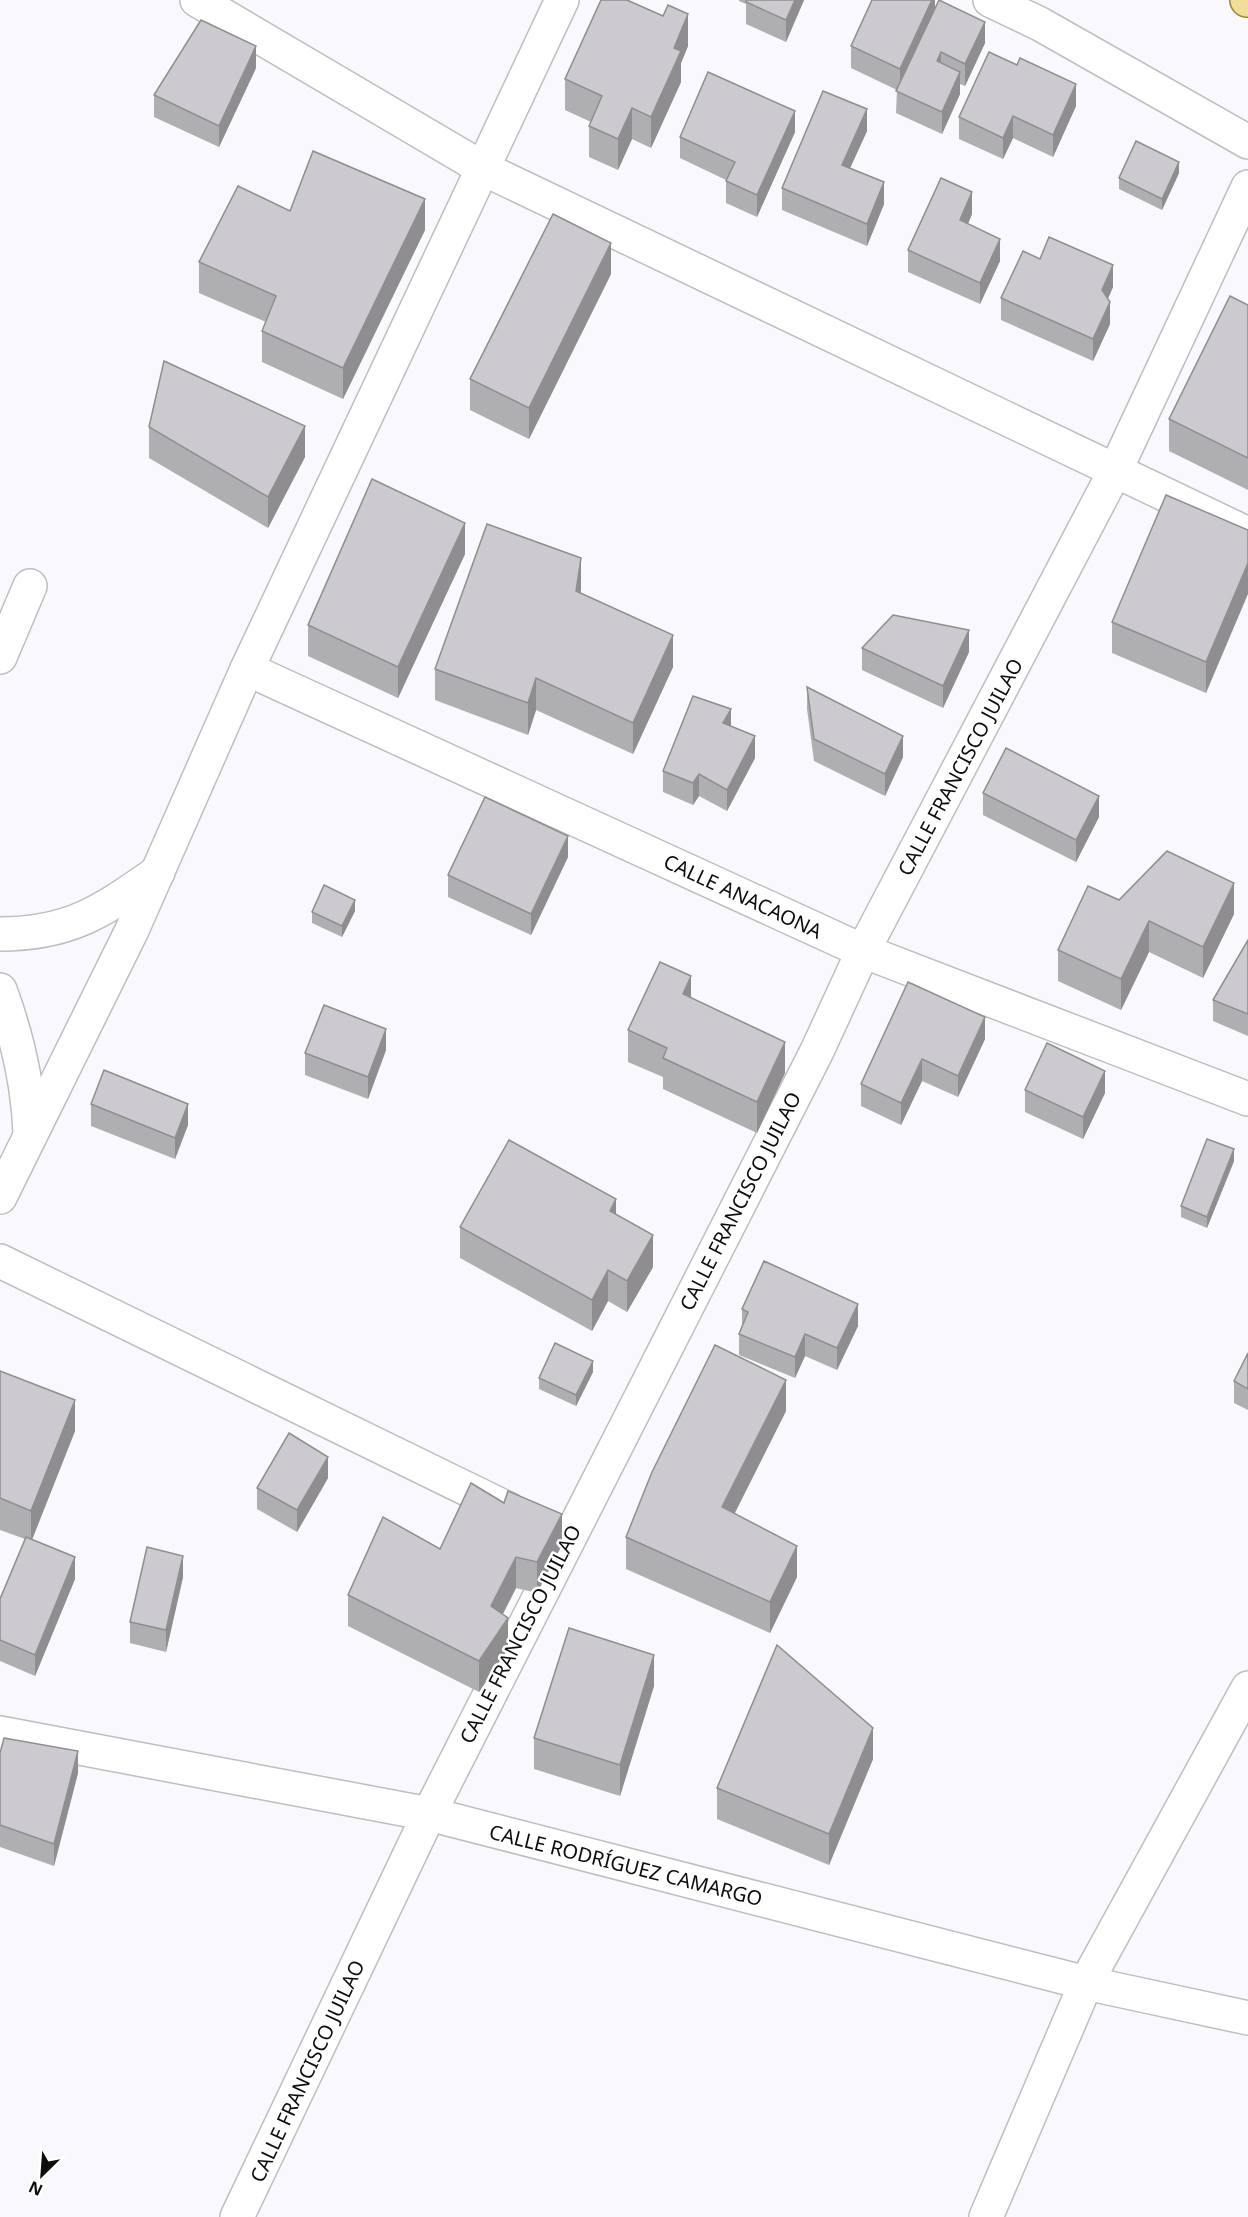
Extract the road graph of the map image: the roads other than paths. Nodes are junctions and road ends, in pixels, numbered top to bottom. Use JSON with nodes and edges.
{"nodes":[{"id":1,"x":197,"y":0,"type":"edge"},
{"id":2,"x":562,"y":0,"type":"edge"},
{"id":3,"x":990,"y":0,"type":"edge"},
{"id":4,"x":1248,"y":142,"type":"edge"},
{"id":5,"x":484,"y":169,"type":"junction"},
{"id":6,"x":1248,"y":187,"type":"edge"},
{"id":7,"x":1116,"y":469,"type":"junction"},
{"id":8,"x":1248,"y":534,"type":"edge"},
{"id":9,"x":30,"y":586,"type":"dead end"},
{"id":10,"x":0,"y":657,"type":"edge"},
{"id":11,"x":247,"y":669,"type":"junction"},
{"id":12,"x":159,"y":871,"type":"junction"},
{"id":13,"x":0,"y":934,"type":"edge"},
{"id":14,"x":863,"y":951,"type":"junction"},
{"id":15,"x":0,"y":990,"type":"edge"},
{"id":16,"x":1248,"y":1099,"type":"edge"},
{"id":17,"x":30,"y":1132,"type":"junction"},
{"id":18,"x":0,"y":1197,"type":"edge"},
{"id":19,"x":0,"y":1261,"type":"edge"},
{"id":20,"x":551,"y":1530,"type":"junction"},
{"id":21,"x":1248,"y":1688,"type":"edge"},
{"id":22,"x":0,"y":1733,"type":"edge"},
{"id":23,"x":429,"y":1814,"type":"junction"},
{"id":24,"x":1086,"y":1983,"type":"junction"},
{"id":25,"x":1248,"y":2018,"type":"edge"},
{"id":26,"x":237,"y":2217,"type":"edge"},
{"id":27,"x":986,"y":2217,"type":"edge"}],
"edges":[{"from":1,"to":5,"type":"street"},
{"from":2,"to":5,"type":"street"},
{"from":3,"to":4,"type":"street"},
{"from":5,"to":7,"type":"street"},
{"from":5,"to":11,"type":"street"},
{"from":6,"to":7,"type":"street","name":"CALLE FRANCISCO JUILAO"},
{"from":7,"to":8,"type":"street"},
{"from":7,"to":14,"type":"street","name":"CALLE FRANCISCO JUILAO"},
{"from":9,"to":10,"type":"street"},
{"from":11,"to":12,"type":"street"},
{"from":11,"to":14,"type":"street","name":"CALLE ANACAONA"},
{"from":12,"to":13,"type":"street"},
{"from":12,"to":17,"type":"street"},
{"from":14,"to":16,"type":"street","name":"CALLE ANACAONA"},
{"from":14,"to":20,"type":"street","name":"CALLE FRANCISCO JUILAO"},
{"from":15,"to":17,"type":"street"},
{"from":17,"to":18,"type":"street"},
{"from":19,"to":20,"type":"street"},
{"from":20,"to":23,"type":"street","name":"CALLE FRANCISCO JUILAO"},
{"from":21,"to":24,"type":"street"},
{"from":22,"to":23,"type":"street","name":"CALLE RODRÍGUEZ CAMARGO"},
{"from":23,"to":24,"type":"street","name":"CALLE RODRÍGUEZ CAMARGO"},
{"from":23,"to":26,"type":"street","name":"CALLE FRANCISCO JUILAO"},
{"from":24,"to":25,"type":"street","name":"CALLE RODRÍGUEZ CAMARGO"},
{"from":24,"to":27,"type":"street"}]}
